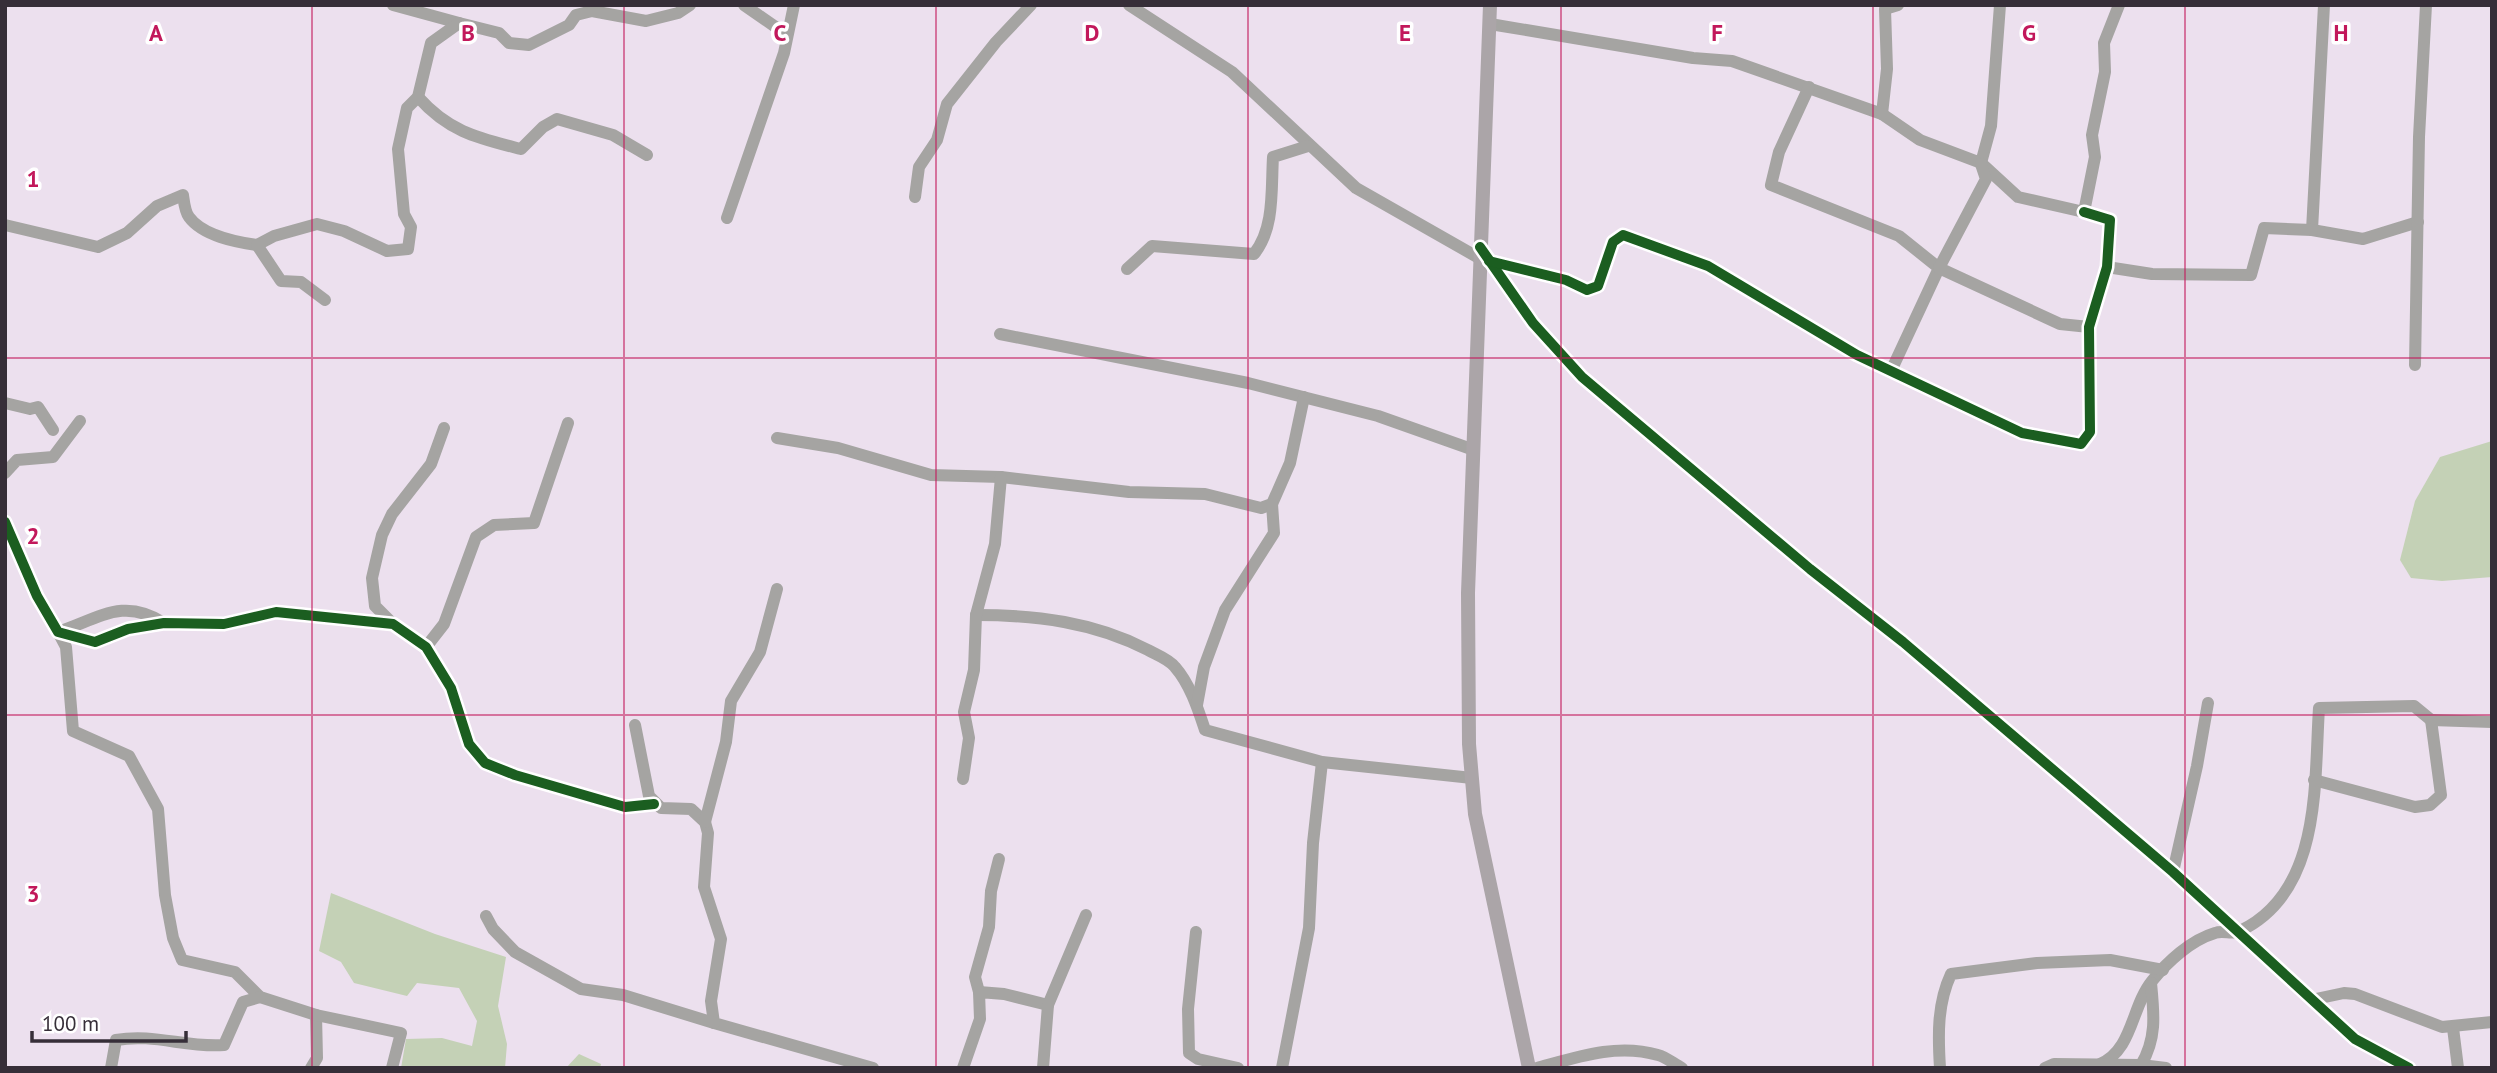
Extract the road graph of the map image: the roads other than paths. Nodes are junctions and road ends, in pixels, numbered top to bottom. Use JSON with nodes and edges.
{"nodes":[{"id":1,"x":393,"y":5,"type":"edge"},
{"id":2,"x":690,"y":5,"type":"edge"},
{"id":3,"x":744,"y":5,"type":"edge"},
{"id":4,"x":794,"y":5,"type":"edge"},
{"id":5,"x":1031,"y":5,"type":"edge"},
{"id":6,"x":1129,"y":5,"type":"edge"},
{"id":7,"x":1490,"y":5,"type":"edge"},
{"id":8,"x":1898,"y":5,"type":"edge"},
{"id":9,"x":2000,"y":5,"type":"edge"},
{"id":10,"x":2119,"y":5,"type":"edge"},
{"id":11,"x":2324,"y":5,"type":"edge"},
{"id":12,"x":2426,"y":5,"type":"edge"},
{"id":13,"x":459,"y":23,"type":"junction"},
{"id":14,"x":1490,"y":24,"type":"junction"},
{"id":15,"x":787,"y":35,"type":"junction"},
{"id":16,"x":1809,"y":87,"type":"junction"},
{"id":17,"x":418,"y":97,"type":"junction"},
{"id":18,"x":1882,"y":114,"type":"junction"},
{"id":19,"x":1308,"y":146,"type":"junction"},
{"id":20,"x":647,"y":155,"type":"dead end"},
{"id":21,"x":1981,"y":163,"type":"junction"},
{"id":22,"x":915,"y":197,"type":"dead end"},
{"id":23,"x":2084,"y":212,"type":"junction"},
{"id":24,"x":727,"y":218,"type":"dead end"},
{"id":25,"x":2418,"y":222,"type":"junction"},
{"id":26,"x":5,"y":225,"type":"edge"},
{"id":27,"x":2312,"y":230,"type":"junction"},
{"id":28,"x":257,"y":245,"type":"junction"},
{"id":29,"x":1483,"y":255,"type":"junction"},
{"id":30,"x":2107,"y":267,"type":"junction"},
{"id":31,"x":1939,"y":268,"type":"junction"},
{"id":32,"x":1127,"y":270,"type":"dead end"},
{"id":33,"x":325,"y":300,"type":"dead end"},
{"id":34,"x":2089,"y":327,"type":"junction"},
{"id":35,"x":1000,"y":334,"type":"dead end"},
{"id":36,"x":2415,"y":365,"type":"dead end"},
{"id":37,"x":1891,"y":371,"type":"junction"},
{"id":38,"x":1304,"y":397,"type":"junction"},
{"id":39,"x":5,"y":403,"type":"edge"},
{"id":40,"x":80,"y":421,"type":"dead end"},
{"id":41,"x":568,"y":423,"type":"dead end"},
{"id":42,"x":444,"y":428,"type":"dead end"},
{"id":43,"x":53,"y":430,"type":"dead end"},
{"id":44,"x":777,"y":438,"type":"dead end"},
{"id":45,"x":1474,"y":450,"type":"junction"},
{"id":46,"x":5,"y":474,"type":"edge"},
{"id":47,"x":1000,"y":477,"type":"junction"},
{"id":48,"x":1272,"y":504,"type":"junction"},
{"id":49,"x":5,"y":522,"type":"edge"},
{"id":50,"x":777,"y":589,"type":"dead end"},
{"id":51,"x":976,"y":615,"type":"junction"},
{"id":52,"x":164,"y":623,"type":"junction"},
{"id":53,"x":393,"y":624,"type":"junction"},
{"id":54,"x":58,"y":632,"type":"junction"},
{"id":55,"x":426,"y":647,"type":"junction"},
{"id":56,"x":2208,"y":703,"type":"dead end"},
{"id":57,"x":1197,"y":705,"type":"junction"},
{"id":58,"x":2431,"y":720,"type":"junction"},
{"id":59,"x":2492,"y":722,"type":"edge"},
{"id":60,"x":635,"y":724,"type":"dead end"},
{"id":61,"x":1322,"y":762,"type":"junction"},
{"id":62,"x":1472,"y":778,"type":"junction"},
{"id":63,"x":963,"y":779,"type":"dead end"},
{"id":64,"x":2314,"y":780,"type":"junction"},
{"id":65,"x":654,"y":804,"type":"junction"},
{"id":66,"x":705,"y":821,"type":"junction"},
{"id":67,"x":999,"y":859,"type":"dead end"},
{"id":68,"x":2173,"y":872,"type":"junction"},
{"id":69,"x":1086,"y":915,"type":"dead end"},
{"id":70,"x":486,"y":916,"type":"dead end"},
{"id":71,"x":1196,"y":932,"type":"dead end"},
{"id":72,"x":2238,"y":933,"type":"junction"},
{"id":73,"x":2163,"y":970,"type":"junction"},
{"id":74,"x":2151,"y":983,"type":"junction"},
{"id":75,"x":979,"y":992,"type":"junction"},
{"id":76,"x":260,"y":997,"type":"junction"},
{"id":77,"x":2311,"y":1000,"type":"junction"},
{"id":78,"x":1048,"y":1005,"type":"junction"},
{"id":79,"x":316,"y":1016,"type":"junction"},
{"id":80,"x":2492,"y":1022,"type":"edge"},
{"id":81,"x":714,"y":1023,"type":"junction"},
{"id":82,"x":2453,"y":1028,"type":"junction"},
{"id":83,"x":1189,"y":1053,"type":"junction"},
{"id":84,"x":2100,"y":1064,"type":"junction"},
{"id":85,"x":1678,"y":1067,"type":"edge"},
{"id":86,"x":2142,"y":1067,"type":"edge"},
{"id":87,"x":111,"y":1068,"type":"edge"},
{"id":88,"x":311,"y":1068,"type":"edge"},
{"id":89,"x":392,"y":1068,"type":"edge"},
{"id":90,"x":873,"y":1068,"type":"edge"},
{"id":91,"x":963,"y":1068,"type":"edge"},
{"id":92,"x":1043,"y":1068,"type":"edge"},
{"id":93,"x":1187,"y":1068,"type":"edge"},
{"id":94,"x":1238,"y":1068,"type":"edge"},
{"id":95,"x":1282,"y":1068,"type":"edge"},
{"id":96,"x":1529,"y":1068,"type":"edge"},
{"id":97,"x":1537,"y":1068,"type":"edge"},
{"id":98,"x":1940,"y":1068,"type":"edge"},
{"id":99,"x":2045,"y":1068,"type":"edge"},
{"id":100,"x":2166,"y":1068,"type":"edge"},
{"id":101,"x":2409,"y":1068,"type":"edge"},
{"id":102,"x":2458,"y":1068,"type":"edge"}],
"edges":[{"from":1,"to":13,"type":"street"},
{"from":2,"to":13,"type":"street"},
{"from":3,"to":15,"type":"street"},
{"from":4,"to":15,"type":"street"},
{"from":5,"to":22,"type":"street"},
{"from":6,"to":19,"type":"street"},
{"from":7,"to":14,"type":"main road"},
{"from":8,"to":18,"type":"street"},
{"from":9,"to":21,"type":"street"},
{"from":10,"to":23,"type":"street"},
{"from":11,"to":27,"type":"street"},
{"from":12,"to":25,"type":"street"},
{"from":13,"to":17,"type":"street"},
{"from":14,"to":16,"type":"street"},
{"from":14,"to":29,"type":"main road"},
{"from":15,"to":24,"type":"street"},
{"from":16,"to":18,"type":"street"},
{"from":16,"to":31,"type":"street"},
{"from":17,"to":20,"type":"street"},
{"from":17,"to":28,"type":"street"},
{"from":18,"to":21,"type":"street"},
{"from":19,"to":29,"type":"street"},
{"from":19,"to":32,"type":"street"},
{"from":21,"to":23,"type":"street"},
{"from":21,"to":31,"type":"street"},
{"from":23,"to":30,"type":"street"},
{"from":25,"to":27,"type":"street"},
{"from":25,"to":36,"type":"street"},
{"from":26,"to":28,"type":"street"},
{"from":27,"to":30,"type":"street"},
{"from":28,"to":33,"type":"street"},
{"from":29,"to":37,"type":"street"},
{"from":29,"to":45,"type":"main road"},
{"from":29,"to":68,"type":"street"},
{"from":30,"to":34,"type":"street"},
{"from":31,"to":34,"type":"street"},
{"from":31,"to":37,"type":"street"},
{"from":34,"to":37,"type":"street"},
{"from":35,"to":38,"type":"street"},
{"from":38,"to":45,"type":"street"},
{"from":38,"to":48,"type":"street"},
{"from":39,"to":43,"type":"street"},
{"from":40,"to":46,"type":"street"},
{"from":41,"to":55,"type":"street"},
{"from":42,"to":53,"type":"street"},
{"from":44,"to":47,"type":"street"},
{"from":45,"to":62,"type":"main road"},
{"from":47,"to":48,"type":"street"},
{"from":47,"to":51,"type":"street"},
{"from":48,"to":57,"type":"street"},
{"from":49,"to":54,"type":"street"},
{"from":50,"to":66,"type":"street"},
{"from":51,"to":57,"type":"street"},
{"from":51,"to":63,"type":"street"},
{"from":52,"to":53,"type":"street"},
{"from":52,"to":54,"type":"street"},
{"from":52,"to":54,"type":"street"},
{"from":53,"to":55,"type":"street"},
{"from":54,"to":76,"type":"street"},
{"from":55,"to":65,"type":"street"},
{"from":56,"to":68,"type":"street"},
{"from":57,"to":61,"type":"street"},
{"from":58,"to":59,"type":"street"},
{"from":58,"to":64,"type":"street"},
{"from":58,"to":64,"type":"street"},
{"from":60,"to":65,"type":"street"},
{"from":61,"to":62,"type":"street"},
{"from":61,"to":95,"type":"street"},
{"from":62,"to":96,"type":"main road"},
{"from":64,"to":72,"type":"street"},
{"from":65,"to":66,"type":"street"},
{"from":66,"to":81,"type":"street"},
{"from":67,"to":75,"type":"street"},
{"from":68,"to":72,"type":"street"},
{"from":69,"to":78,"type":"street"},
{"from":70,"to":81,"type":"street"},
{"from":71,"to":83,"type":"street"},
{"from":72,"to":73,"type":"street"},
{"from":72,"to":77,"type":"street"},
{"from":73,"to":74,"type":"street"},
{"from":73,"to":98,"type":"street"},
{"from":74,"to":84,"type":"street"},
{"from":74,"to":86,"type":"street"},
{"from":75,"to":78,"type":"street"},
{"from":75,"to":91,"type":"street"},
{"from":76,"to":79,"type":"street"},
{"from":76,"to":87,"type":"street"},
{"from":77,"to":82,"type":"street"},
{"from":77,"to":101,"type":"street"},
{"from":78,"to":92,"type":"street"},
{"from":79,"to":88,"type":"street"},
{"from":79,"to":89,"type":"street"},
{"from":80,"to":82,"type":"street"},
{"from":81,"to":90,"type":"street"},
{"from":82,"to":102,"type":"street"},
{"from":83,"to":93,"type":"street"},
{"from":83,"to":94,"type":"street"},
{"from":84,"to":86,"type":"street"},
{"from":84,"to":99,"type":"street"},
{"from":85,"to":97,"type":"street"},
{"from":86,"to":100,"type":"street"}]}
